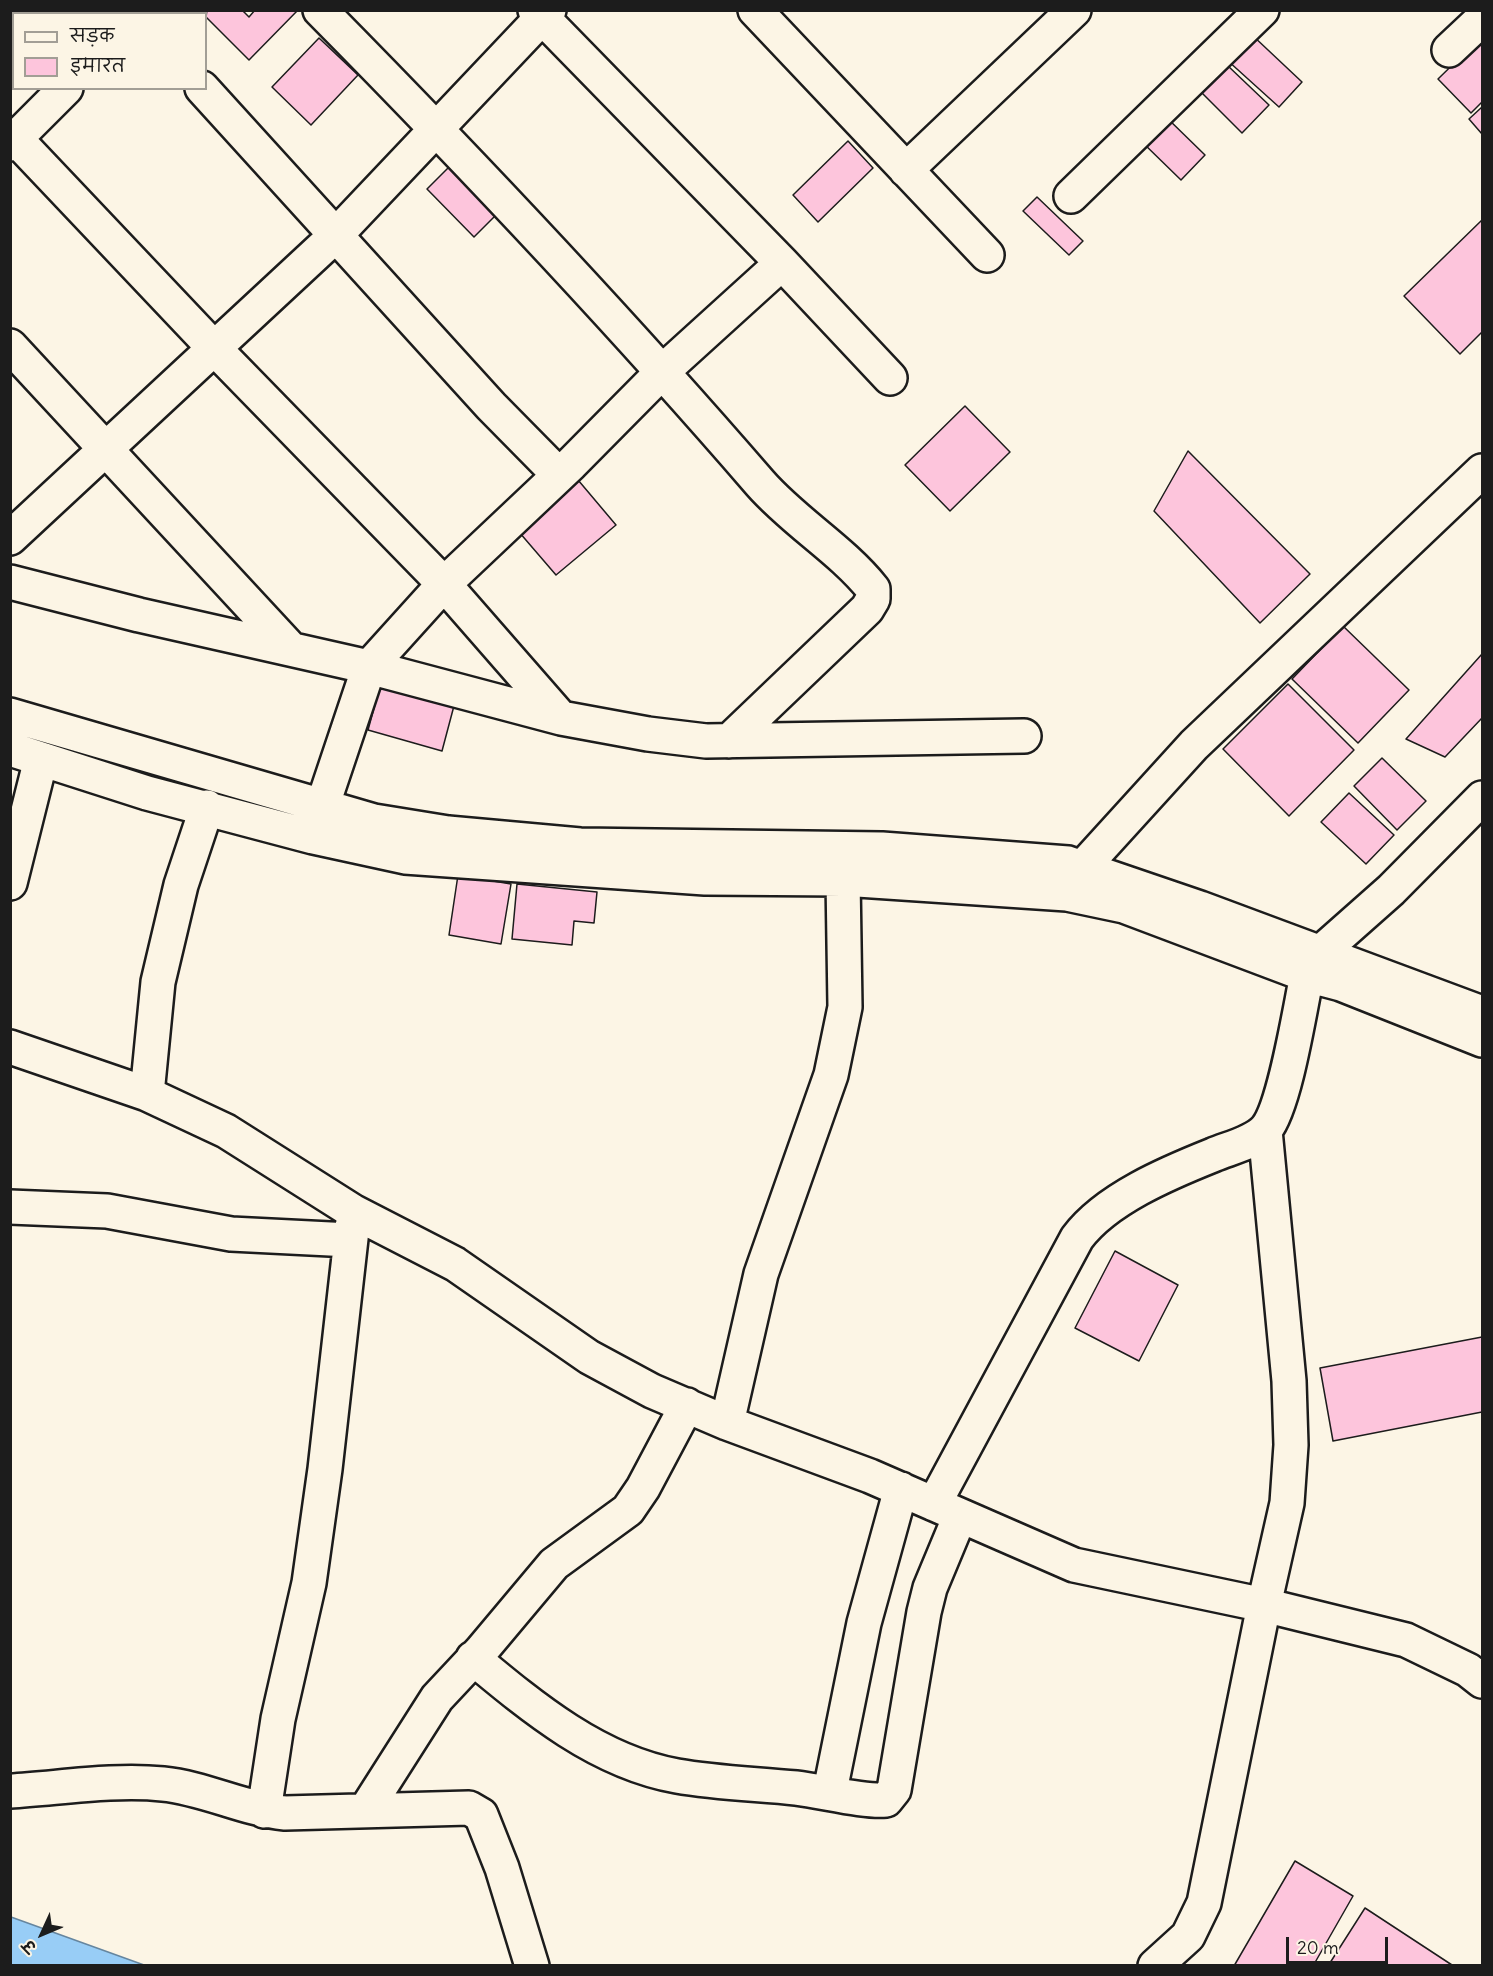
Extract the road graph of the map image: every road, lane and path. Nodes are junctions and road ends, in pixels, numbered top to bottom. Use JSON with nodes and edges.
{"nodes":[{"id":1,"x":320,"y":10,"type":"edge"},
{"id":2,"x":1074,"y":10,"type":"edge"},
{"id":3,"x":1262,"y":10,"type":"edge"},
{"id":4,"x":542,"y":13,"type":"edge"},
{"id":5,"x":764,"y":14,"type":"edge"},
{"id":6,"x":1482,"y":19,"type":"edge"},
{"id":7,"x":1449,"y":50,"type":"dead end"},
{"id":8,"x":64,"y":90,"type":"edge"},
{"id":9,"x":204,"y":90,"type":"edge"},
{"id":10,"x":438,"y":130,"type":"junction"},
{"id":11,"x":13,"y":141,"type":"edge"},
{"id":12,"x":906,"y":170,"type":"junction"},
{"id":13,"x":1071,"y":196,"type":"dead end"},
{"id":14,"x":335,"y":236,"type":"junction"},
{"id":15,"x":987,"y":255,"type":"dead end"},
{"id":16,"x":782,"y":263,"type":"junction"},
{"id":17,"x":10,"y":346,"type":"edge"},
{"id":18,"x":214,"y":348,"type":"junction"},
{"id":19,"x":663,"y":372,"type":"junction"},
{"id":20,"x":890,"y":378,"type":"dead end"},
{"id":21,"x":108,"y":449,"type":"junction"},
{"id":22,"x":1482,"y":471,"type":"edge"},
{"id":23,"x":559,"y":476,"type":"junction"},
{"id":24,"x":10,"y":538,"type":"edge"},
{"id":25,"x":10,"y":582,"type":"edge"},
{"id":26,"x":444,"y":584,"type":"junction"},
{"id":27,"x":290,"y":648,"type":"junction"},
{"id":28,"x":369,"y":667,"type":"junction"},
{"id":29,"x":10,"y":715,"type":"edge"},
{"id":30,"x":561,"y":718,"type":"junction"},
{"id":31,"x":1024,"y":736,"type":"dead end"},
{"id":32,"x":729,"y":741,"type":"junction"},
{"id":33,"x":10,"y":749,"type":"edge"},
{"id":34,"x":41,"y":759,"type":"junction"},
{"id":35,"x":1482,"y":798,"type":"edge"},
{"id":36,"x":207,"y":807,"type":"junction"},
{"id":37,"x":317,"y":821,"type":"junction"},
{"id":38,"x":843,"y":879,"type":"junction"},
{"id":39,"x":1075,"y":881,"type":"junction"},
{"id":40,"x":10,"y":883,"type":"edge"},
{"id":41,"x":1314,"y":963,"type":"junction"},
{"id":42,"x":1482,"y":1013,"type":"edge"},
{"id":43,"x":1482,"y":1040,"type":"edge"},
{"id":44,"x":10,"y":1047,"type":"edge"},
{"id":45,"x":147,"y":1094,"type":"junction"},
{"id":46,"x":1265,"y":1130,"type":"junction"},
{"id":47,"x":10,"y":1207,"type":"edge"},
{"id":48,"x":352,"y":1226,"type":"junction"},
{"id":49,"x":687,"y":1405,"type":"junction"},
{"id":50,"x":728,"y":1423,"type":"junction"},
{"id":51,"x":901,"y":1489,"type":"junction"},
{"id":52,"x":947,"y":1510,"type":"junction"},
{"id":53,"x":1263,"y":1605,"type":"junction"},
{"id":54,"x":473,"y":1658,"type":"junction"},
{"id":55,"x":1482,"y":1681,"type":"edge"},
{"id":56,"x":10,"y":1791,"type":"edge"},
{"id":57,"x":830,"y":1791,"type":"junction"},
{"id":58,"x":264,"y":1811,"type":"junction"},
{"id":59,"x":365,"y":1811,"type":"junction"},
{"id":60,"x":1175,"y":1960,"type":"edge"},
{"id":61,"x":532,"y":1965,"type":"edge"}],
"edges":[{"from":1,"to":10,"type":"street"},
{"from":2,"to":12,"type":"street"},
{"from":3,"to":13,"type":"street"},
{"from":4,"to":10,"type":"street"},
{"from":4,"to":16,"type":"street"},
{"from":5,"to":12,"type":"street"},
{"from":6,"to":7,"type":"street"},
{"from":8,"to":11,"type":"street"},
{"from":9,"to":14,"type":"street"},
{"from":10,"to":14,"type":"street"},
{"from":10,"to":19,"type":"street"},
{"from":11,"to":18,"type":"street"},
{"from":12,"to":15,"type":"street"},
{"from":14,"to":18,"type":"street"},
{"from":14,"to":23,"type":"street"},
{"from":16,"to":19,"type":"street"},
{"from":16,"to":20,"type":"street"},
{"from":17,"to":21,"type":"street"},
{"from":18,"to":21,"type":"street"},
{"from":18,"to":26,"type":"street"},
{"from":19,"to":23,"type":"street"},
{"from":19,"to":32,"type":"street"},
{"from":21,"to":24,"type":"street"},
{"from":21,"to":27,"type":"street"},
{"from":22,"to":39,"type":"street"},
{"from":23,"to":26,"type":"street"},
{"from":25,"to":27,"type":"street"},
{"from":26,"to":28,"type":"street"},
{"from":26,"to":30,"type":"street"},
{"from":27,"to":28,"type":"street"},
{"from":28,"to":30,"type":"street"},
{"from":28,"to":37,"type":"street"},
{"from":29,"to":37,"type":"street"},
{"from":30,"to":32,"type":"street"},
{"from":31,"to":32,"type":"street"},
{"from":33,"to":34,"type":"street"},
{"from":34,"to":36,"type":"street"},
{"from":34,"to":40,"type":"street"},
{"from":35,"to":41,"type":"street"},
{"from":36,"to":37,"type":"street"},
{"from":36,"to":45,"type":"street"},
{"from":37,"to":38,"type":"street"},
{"from":37,"to":39,"type":"street"},
{"from":38,"to":39,"type":"street"},
{"from":38,"to":50,"type":"street"},
{"from":39,"to":41,"type":"street"},
{"from":41,"to":42,"type":"street"},
{"from":41,"to":43,"type":"street"},
{"from":41,"to":46,"type":"street"},
{"from":44,"to":45,"type":"street"},
{"from":45,"to":48,"type":"street"},
{"from":46,"to":52,"type":"street"},
{"from":46,"to":53,"type":"street"},
{"from":47,"to":48,"type":"street"},
{"from":48,"to":49,"type":"street"},
{"from":48,"to":58,"type":"street"},
{"from":49,"to":50,"type":"street"},
{"from":49,"to":54,"type":"street"},
{"from":50,"to":51,"type":"street"},
{"from":51,"to":52,"type":"street"},
{"from":51,"to":57,"type":"street"},
{"from":52,"to":53,"type":"street"},
{"from":52,"to":57,"type":"street"},
{"from":53,"to":55,"type":"street"},
{"from":53,"to":60,"type":"street"},
{"from":54,"to":57,"type":"street"},
{"from":54,"to":59,"type":"street"},
{"from":56,"to":58,"type":"street"},
{"from":58,"to":59,"type":"street"},
{"from":59,"to":61,"type":"street"}]}
